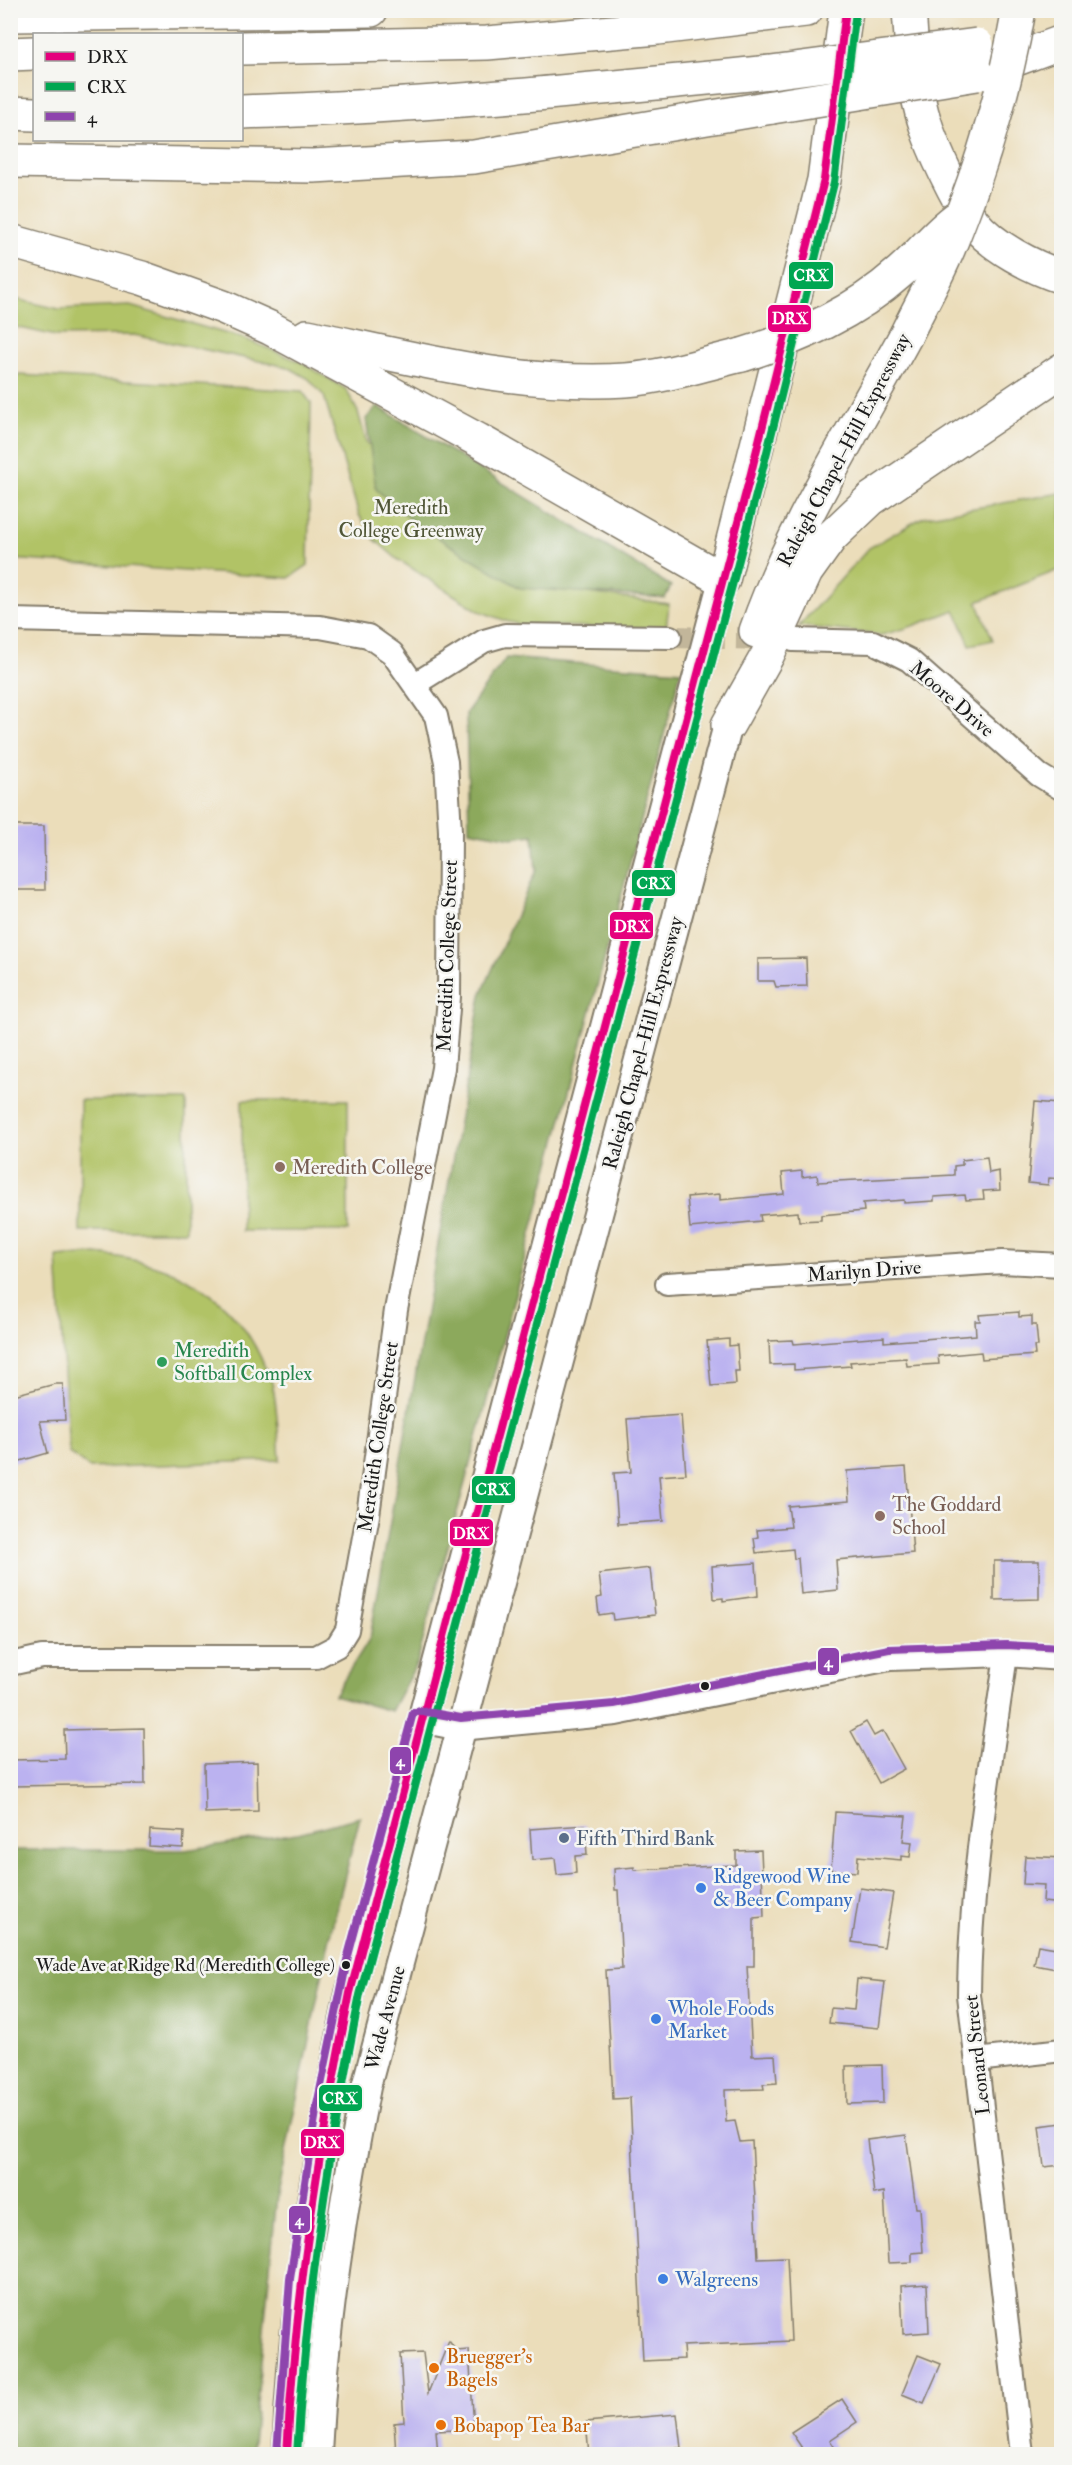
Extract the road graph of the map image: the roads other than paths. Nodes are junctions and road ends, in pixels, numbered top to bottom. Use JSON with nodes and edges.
{"nodes":[{"id":1,"x":371,"y":10,"type":"edge"},
{"id":2,"x":806,"y":10,"type":"edge"},
{"id":3,"x":846,"y":10,"type":"edge"},
{"id":4,"x":909,"y":10,"type":"edge"},
{"id":5,"x":1019,"y":10,"type":"edge"},
{"id":6,"x":10,"y":15,"type":"edge"},
{"id":7,"x":1062,"y":35,"type":"edge"},
{"id":8,"x":1062,"y":42,"type":"edge"},
{"id":9,"x":243,"y":48,"type":"edge"},
{"id":10,"x":33,"y":53,"type":"edge"},
{"id":11,"x":10,"y":54,"type":"edge"},
{"id":12,"x":977,"y":59,"type":"junction"},
{"id":13,"x":243,"y":112,"type":"edge"},
{"id":14,"x":10,"y":113,"type":"edge"},
{"id":15,"x":33,"y":114,"type":"edge"},
{"id":16,"x":10,"y":161,"type":"edge"},
{"id":17,"x":962,"y":214,"type":"junction"},
{"id":18,"x":10,"y":241,"type":"edge"},
{"id":19,"x":1062,"y":277,"type":"edge"},
{"id":20,"x":270,"y":328,"type":"junction"},
{"id":21,"x":1062,"y":370,"type":"edge"},
{"id":22,"x":723,"y":580,"type":"junction"},
{"id":23,"x":10,"y":620,"type":"edge"},
{"id":24,"x":670,"y":637,"type":"tunnel mouth"},
{"id":25,"x":793,"y":640,"type":"tunnel mouth"},
{"id":26,"x":415,"y":684,"type":"junction"},
{"id":27,"x":728,"y":725,"type":"junction"},
{"id":28,"x":1062,"y":789,"type":"edge"},
{"id":29,"x":1062,"y":1265,"type":"edge"},
{"id":30,"x":667,"y":1284,"type":"dead end"},
{"id":31,"x":1006,"y":1655,"type":"junction"},
{"id":32,"x":1062,"y":1659,"type":"edge"},
{"id":33,"x":10,"y":1664,"type":"edge"},
{"id":34,"x":420,"y":1721,"type":"junction"},
{"id":35,"x":460,"y":1729,"type":"junction"},
{"id":36,"x":1062,"y":2050,"type":"edge"},
{"id":37,"x":976,"y":2060,"type":"junction"},
{"id":38,"x":287,"y":2454,"type":"edge"},
{"id":39,"x":317,"y":2454,"type":"edge"},
{"id":40,"x":1022,"y":2454,"type":"edge"}],
"edges":[{"from":1,"to":6,"type":"highway"},
{"from":2,"to":9,"type":"highway"},
{"from":3,"to":22,"type":"highway"},
{"from":4,"to":19,"type":"highway"},
{"from":5,"to":17,"type":"highway","name":"Raleigh Chapel–Hill Expressway","bridge":true},
{"from":7,"to":12,"type":"highway"},
{"from":8,"to":12,"type":"highway"},
{"from":10,"to":11,"type":"highway"},
{"from":12,"to":13,"type":"highway","bridge":true},
{"from":12,"to":16,"type":"highway","bridge":true},
{"from":14,"to":15,"type":"highway"},
{"from":17,"to":20,"type":"highway","bridge":true},
{"from":17,"to":27,"type":"highway","name":"Raleigh Chapel–Hill Expressway","bridge":true},
{"from":18,"to":20,"type":"highway"},
{"from":20,"to":22,"type":"highway"},
{"from":21,"to":27,"type":"highway"},
{"from":22,"to":34,"type":"main road"},
{"from":23,"to":26,"type":"street","name":"Meredith College Street"},
{"from":24,"to":26,"type":"street"},
{"from":25,"to":28,"type":"street","name":"Moore Drive"},
{"from":26,"to":33,"type":"street","name":"Meredith College Street"},
{"from":27,"to":35,"type":"main road","name":"Raleigh Chapel–Hill Expressway"},
{"from":29,"to":30,"type":"street","name":"Marilyn Drive"},
{"from":31,"to":32,"type":"street"},
{"from":31,"to":35,"type":"street"},
{"from":31,"to":37,"type":"street","name":"Leonard Street"},
{"from":34,"to":35,"type":"street"},
{"from":34,"to":38,"type":"main road","name":"Wade Avenue"},
{"from":35,"to":39,"type":"main road","name":"Wade Avenue"},
{"from":36,"to":37,"type":"street"},
{"from":37,"to":40,"type":"street","name":"Leonard Street"}]}
